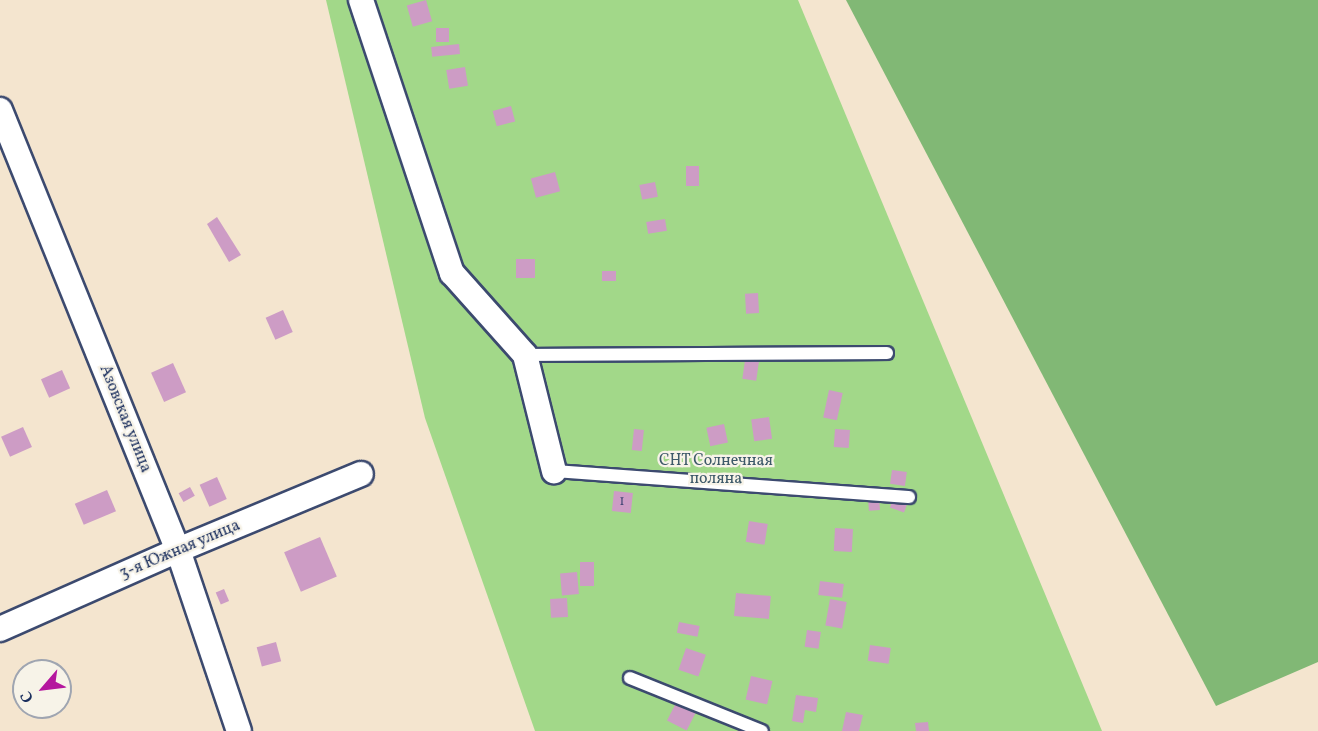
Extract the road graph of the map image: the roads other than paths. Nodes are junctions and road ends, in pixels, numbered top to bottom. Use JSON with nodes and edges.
{"nodes":[{"id":1,"x":362,"y":0,"type":"edge"},
{"id":2,"x":0,"y":110,"type":"edge"},
{"id":3,"x":887,"y":353,"type":"dead end"},
{"id":4,"x":525,"y":355,"type":"junction"},
{"id":5,"x":555,"y":471,"type":"joint"},
{"id":6,"x":361,"y":474,"type":"dead end"},
{"id":7,"x":909,"y":497,"type":"dead end"},
{"id":8,"x":178,"y":550,"type":"junction"},
{"id":9,"x":0,"y":629,"type":"edge"},
{"id":10,"x":630,"y":678,"type":"dead end"},
{"id":11,"x":239,"y":731,"type":"edge"},
{"id":12,"x":762,"y":731,"type":"edge"}],
"edges":[{"from":1,"to":4,"type":"street"},
{"from":2,"to":8,"type":"street","name":"Азовская улица"},
{"from":3,"to":4,"type":"lane"},
{"from":4,"to":5,"type":"street"},
{"from":5,"to":7,"type":"lane"},
{"from":6,"to":8,"type":"street","name":"3-я Южная улица"},
{"from":8,"to":9,"type":"street","name":"3-я Южная улица"},
{"from":8,"to":11,"type":"street","name":"Азовская улица"},
{"from":10,"to":12,"type":"lane"}]}
